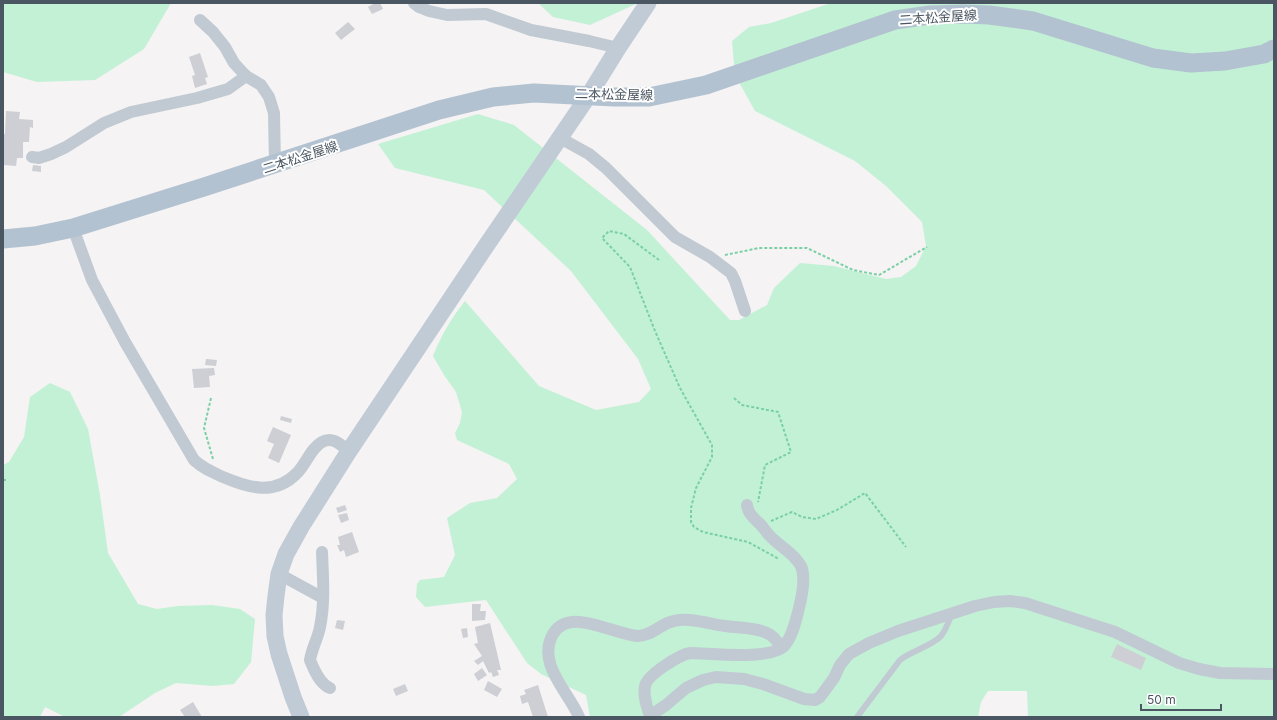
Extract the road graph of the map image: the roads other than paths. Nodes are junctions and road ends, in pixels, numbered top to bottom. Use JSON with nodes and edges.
{"nodes":[{"id":1,"x":414,"y":3,"type":"edge"},
{"id":2,"x":648,"y":3,"type":"edge"},
{"id":3,"x":200,"y":20,"type":"dead end"},
{"id":4,"x":618,"y":48,"type":"junction"},
{"id":5,"x":1274,"y":49,"type":"edge"},
{"id":6,"x":246,"y":76,"type":"junction"},
{"id":7,"x":589,"y":94,"type":"junction"},
{"id":8,"x":560,"y":138,"type":"junction"},
{"id":9,"x":32,"y":157,"type":"dead end"},
{"id":10,"x":275,"y":164,"type":"junction"},
{"id":11,"x":73,"y":228,"type":"junction"},
{"id":12,"x":3,"y":240,"type":"edge"},
{"id":13,"x":745,"y":311,"type":"dead end"},
{"id":14,"x":349,"y":451,"type":"junction"},
{"id":15,"x":747,"y":505,"type":"road end"},
{"id":16,"x":322,"y":552,"type":"dead end"},
{"id":17,"x":279,"y":574,"type":"junction"},
{"id":18,"x":323,"y":598,"type":"junction"},
{"id":19,"x":952,"y":613,"type":"junction"},
{"id":20,"x":782,"y":648,"type":"junction"},
{"id":21,"x":1274,"y":674,"type":"edge"},
{"id":22,"x":330,"y":688,"type":"dead end"},
{"id":23,"x":656,"y":715,"type":"edge"},
{"id":24,"x":301,"y":717,"type":"edge"},
{"id":25,"x":579,"y":717,"type":"edge"},
{"id":26,"x":857,"y":717,"type":"edge"}],
"edges":[{"from":1,"to":4,"type":"street"},
{"from":2,"to":4,"type":"street"},
{"from":3,"to":6,"type":"street"},
{"from":4,"to":7,"type":"street"},
{"from":5,"to":7,"type":"main road","name":"二本松金屋線"},
{"from":6,"to":9,"type":"street"},
{"from":6,"to":10,"type":"street"},
{"from":7,"to":8,"type":"street"},
{"from":7,"to":10,"type":"main road","name":"二本松金屋線"},
{"from":8,"to":13,"type":"street"},
{"from":8,"to":14,"type":"street"},
{"from":10,"to":11,"type":"main road","name":"二本松金屋線"},
{"from":11,"to":12,"type":"main road","name":"二本松金屋線"},
{"from":11,"to":14,"type":"street"},
{"from":14,"to":17,"type":"street"},
{"from":15,"to":20,"type":"street"},
{"from":16,"to":18,"type":"street"},
{"from":17,"to":18,"type":"street"},
{"from":17,"to":24,"type":"street"},
{"from":18,"to":22,"type":"street"},
{"from":19,"to":21,"type":"street"},
{"from":19,"to":23,"type":"street"},
{"from":19,"to":26,"type":"lane"},
{"from":20,"to":23,"type":"street"},
{"from":20,"to":25,"type":"street"}]}
